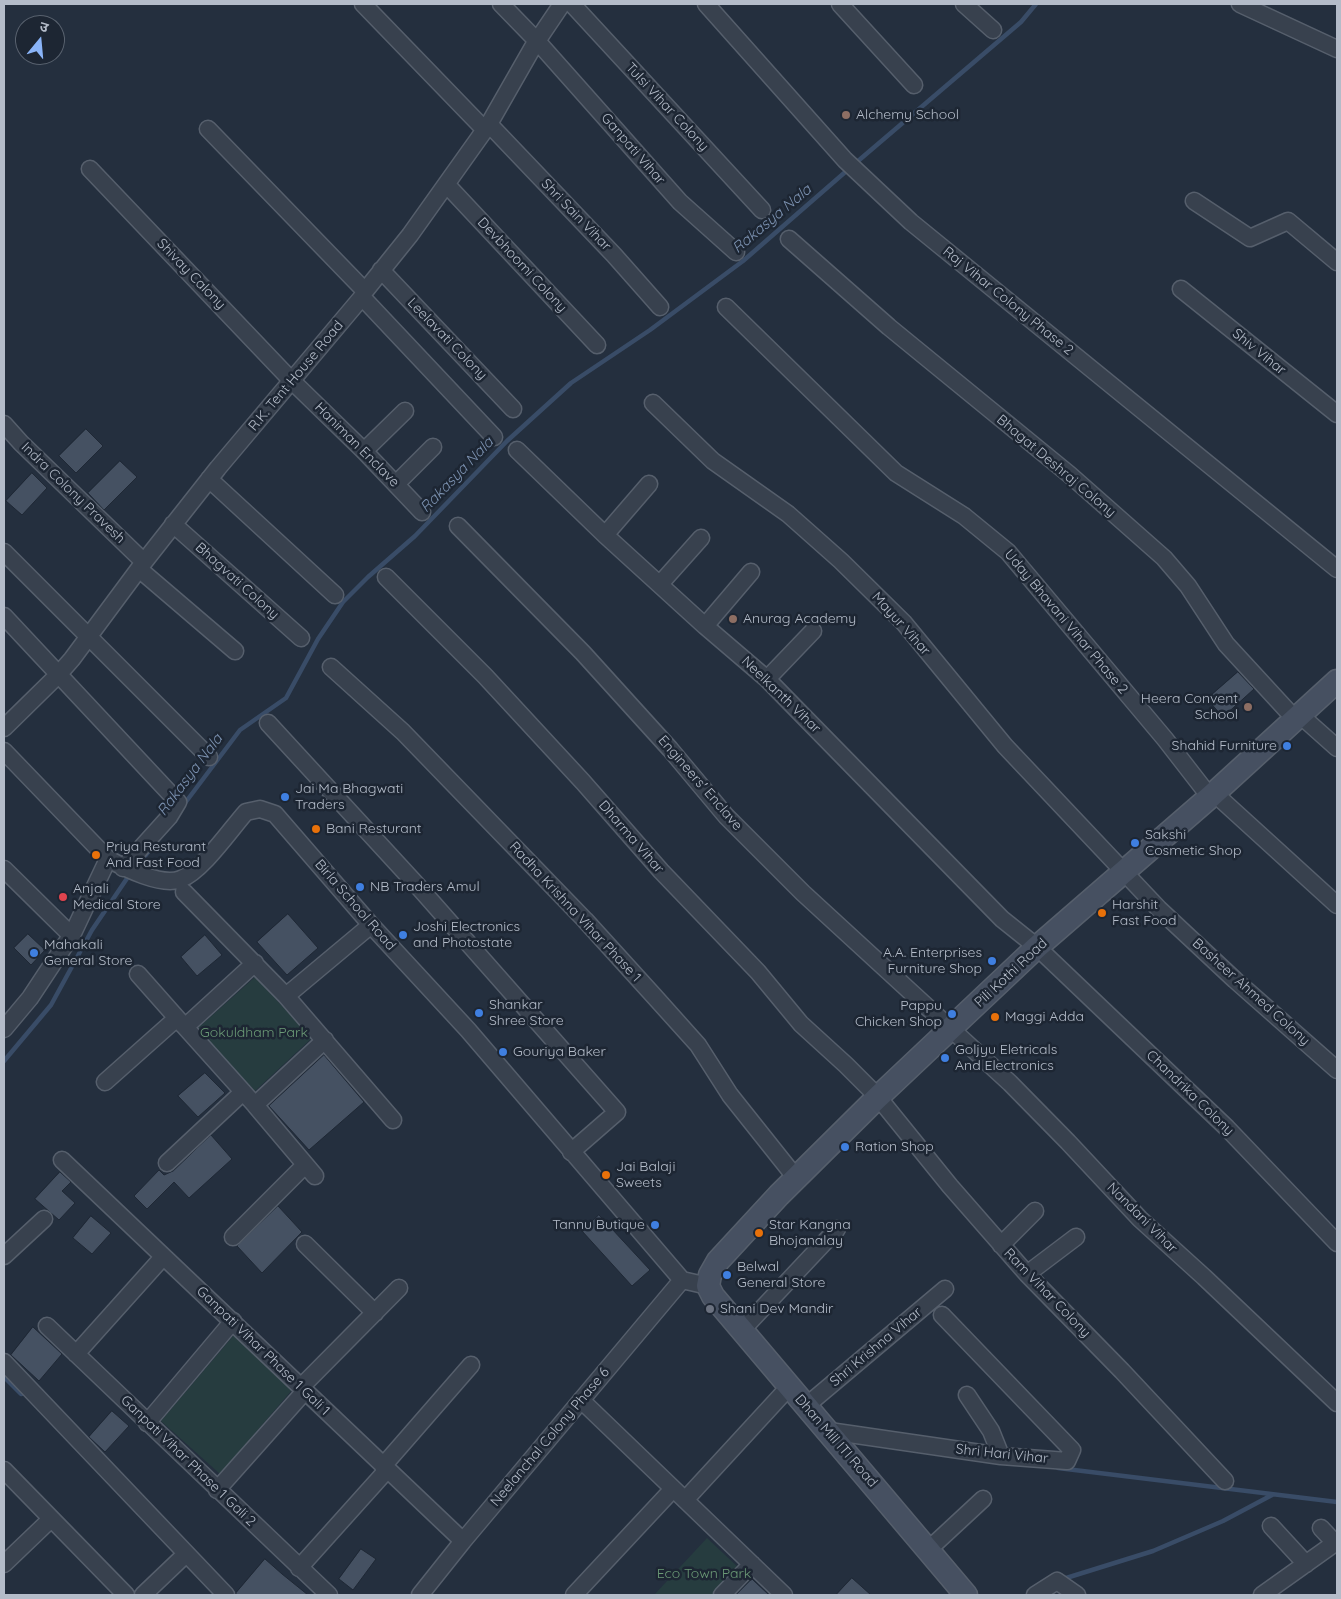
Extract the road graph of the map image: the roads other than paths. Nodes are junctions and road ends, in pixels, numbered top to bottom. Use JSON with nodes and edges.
{"nodes":[{"id":1,"x":363,"y":4,"type":"edge"},
{"id":2,"x":501,"y":4,"type":"edge"},
{"id":3,"x":562,"y":4,"type":"edge"},
{"id":4,"x":572,"y":4,"type":"edge"},
{"id":5,"x":706,"y":4,"type":"edge"},
{"id":6,"x":840,"y":4,"type":"edge"},
{"id":7,"x":964,"y":4,"type":"edge"},
{"id":8,"x":1240,"y":4,"type":"edge"},
{"id":9,"x":993,"y":30,"type":"dead end"},
{"id":10,"x":537,"y":41,"type":"junction"},
{"id":11,"x":1337,"y":49,"type":"edge"},
{"id":12,"x":914,"y":85,"type":"dead end"},
{"id":13,"x":487,"y":127,"type":"junction"},
{"id":14,"x":208,"y":129,"type":"dead end"},
{"id":15,"x":90,"y":169,"type":"dead end"},
{"id":16,"x":447,"y":185,"type":"junction"},
{"id":17,"x":1194,"y":201,"type":"dead end"},
{"id":18,"x":762,"y":210,"type":"dead end"},
{"id":19,"x":789,"y":239,"type":"dead end"},
{"id":20,"x":736,"y":252,"type":"dead end"},
{"id":21,"x":1337,"y":262,"type":"edge"},
{"id":22,"x":381,"y":270,"type":"junction"},
{"id":23,"x":1181,"y":289,"type":"dead end"},
{"id":24,"x":363,"y":294,"type":"junction"},
{"id":25,"x":660,"y":307,"type":"dead end"},
{"id":26,"x":726,"y":307,"type":"dead end"},
{"id":27,"x":597,"y":345,"type":"dead end"},
{"id":28,"x":292,"y":380,"type":"junction"},
{"id":29,"x":653,"y":402,"type":"dead end"},
{"id":30,"x":513,"y":409,"type":"dead end"},
{"id":31,"x":405,"y":411,"type":"dead end"},
{"id":32,"x":1337,"y":414,"type":"edge"},
{"id":33,"x":4,"y":424,"type":"edge"},
{"id":34,"x":494,"y":437,"type":"dead end"},
{"id":35,"x":433,"y":447,"type":"dead end"},
{"id":36,"x":517,"y":450,"type":"dead end"},
{"id":37,"x":364,"y":451,"type":"junction"},
{"id":38,"x":209,"y":479,"type":"junction"},
{"id":39,"x":396,"y":484,"type":"junction"},
{"id":40,"x":649,"y":484,"type":"dead end"},
{"id":41,"x":422,"y":512,"type":"dead end"},
{"id":42,"x":173,"y":524,"type":"junction"},
{"id":43,"x":458,"y":526,"type":"dead end"},
{"id":44,"x":606,"y":535,"type":"junction"},
{"id":45,"x":701,"y":538,"type":"dead end"},
{"id":46,"x":4,"y":552,"type":"edge"},
{"id":47,"x":142,"y":566,"type":"junction"},
{"id":48,"x":1337,"y":569,"type":"edge"},
{"id":49,"x":751,"y":572,"type":"dead end"},
{"id":50,"x":386,"y":577,"type":"dead end"},
{"id":51,"x":660,"y":584,"type":"junction"},
{"id":52,"x":335,"y":595,"type":"dead end"},
{"id":53,"x":4,"y":616,"type":"edge"},
{"id":54,"x":705,"y":626,"type":"junction"},
{"id":55,"x":813,"y":630,"type":"dead end"},
{"id":56,"x":89,"y":637,"type":"junction"},
{"id":57,"x":301,"y":638,"type":"dead end"},
{"id":58,"x":235,"y":651,"type":"dead end"},
{"id":59,"x":331,"y":667,"type":"dead end"},
{"id":60,"x":58,"y":675,"type":"junction"},
{"id":61,"x":767,"y":679,"type":"junction"},
{"id":62,"x":1337,"y":681,"type":"edge"},
{"id":63,"x":1298,"y":717,"type":"junction"},
{"id":64,"x":268,"y":723,"type":"dead end"},
{"id":65,"x":4,"y":728,"type":"edge"},
{"id":66,"x":1337,"y":748,"type":"edge"},
{"id":67,"x":4,"y":750,"type":"edge"},
{"id":68,"x":209,"y":757,"type":"dead end"},
{"id":69,"x":1212,"y":795,"type":"junction"},
{"id":70,"x":108,"y":859,"type":"junction"},
{"id":71,"x":4,"y":868,"type":"edge"},
{"id":72,"x":131,"y":870,"type":"junction"},
{"id":73,"x":1124,"y":871,"type":"junction"},
{"id":74,"x":184,"y":892,"type":"dead end"},
{"id":75,"x":1337,"y":905,"type":"edge"},
{"id":76,"x":371,"y":925,"type":"junction"},
{"id":77,"x":72,"y":936,"type":"junction"},
{"id":78,"x":1038,"y":947,"type":"junction"},
{"id":79,"x":255,"y":963,"type":"junction"},
{"id":80,"x":138,"y":974,"type":"dead end"},
{"id":81,"x":286,"y":996,"type":"junction"},
{"id":82,"x":181,"y":1022,"type":"junction"},
{"id":83,"x":4,"y":1029,"type":"edge"},
{"id":84,"x":951,"y":1030,"type":"junction"},
{"id":85,"x":325,"y":1040,"type":"junction"},
{"id":86,"x":1337,"y":1070,"type":"edge"},
{"id":87,"x":104,"y":1082,"type":"dead end"},
{"id":88,"x":243,"y":1092,"type":"junction"},
{"id":89,"x":878,"y":1097,"type":"junction"},
{"id":90,"x":254,"y":1105,"type":"junction"},
{"id":91,"x":393,"y":1120,"type":"dead end"},
{"id":92,"x":571,"y":1152,"type":"junction"},
{"id":93,"x":62,"y":1160,"type":"dead end"},
{"id":94,"x":167,"y":1163,"type":"dead end"},
{"id":95,"x":796,"y":1178,"type":"junction"},
{"id":96,"x":1035,"y":1211,"type":"dead end"},
{"id":97,"x":44,"y":1219,"type":"dead end"},
{"id":98,"x":837,"y":1229,"type":"dead end"},
{"id":99,"x":233,"y":1237,"type":"dead end"},
{"id":100,"x":1076,"y":1237,"type":"dead end"},
{"id":101,"x":1337,"y":1243,"type":"edge"},
{"id":102,"x":306,"y":1244,"type":"dead end"},
{"id":103,"x":1001,"y":1244,"type":"junction"},
{"id":104,"x":4,"y":1256,"type":"edge"},
{"id":105,"x":163,"y":1257,"type":"junction"},
{"id":106,"x":1027,"y":1274,"type":"junction"},
{"id":107,"x":682,"y":1280,"type":"junction"},
{"id":108,"x":708,"y":1286,"type":"junction"},
{"id":109,"x":399,"y":1288,"type":"dead end"},
{"id":110,"x":945,"y":1289,"type":"dead end"},
{"id":111,"x":375,"y":1313,"type":"junction"},
{"id":112,"x":942,"y":1315,"type":"dead end"},
{"id":113,"x":233,"y":1321,"type":"junction"},
{"id":114,"x":47,"y":1326,"type":"dead end"},
{"id":115,"x":741,"y":1331,"type":"junction"},
{"id":116,"x":76,"y":1354,"type":"junction"},
{"id":117,"x":4,"y":1362,"type":"edge"},
{"id":118,"x":471,"y":1365,"type":"dead end"},
{"id":119,"x":789,"y":1387,"type":"junction"},
{"id":120,"x":303,"y":1389,"type":"junction"},
{"id":121,"x":967,"y":1395,"type":"dead end"},
{"id":122,"x":581,"y":1400,"type":"junction"},
{"id":123,"x":1337,"y":1403,"type":"edge"},
{"id":124,"x":806,"y":1406,"type":"junction"},
{"id":125,"x":148,"y":1423,"type":"junction"},
{"id":126,"x":829,"y":1431,"type":"junction"},
{"id":127,"x":1001,"y":1456,"type":"junction"},
{"id":128,"x":385,"y":1468,"type":"junction"},
{"id":129,"x":4,"y":1470,"type":"edge"},
{"id":130,"x":1225,"y":1481,"type":"dead end"},
{"id":131,"x":673,"y":1489,"type":"junction"},
{"id":132,"x":217,"y":1490,"type":"junction"},
{"id":133,"x":984,"y":1499,"type":"dead end"},
{"id":134,"x":685,"y":1500,"type":"junction"},
{"id":135,"x":51,"y":1519,"type":"junction"},
{"id":136,"x":1272,"y":1526,"type":"dead end"},
{"id":137,"x":1321,"y":1528,"type":"dead end"},
{"id":138,"x":463,"y":1541,"type":"junction"},
{"id":139,"x":928,"y":1550,"type":"junction"},
{"id":140,"x":186,"y":1554,"type":"junction"},
{"id":141,"x":4,"y":1564,"type":"edge"},
{"id":142,"x":752,"y":1564,"type":"junction"},
{"id":143,"x":1306,"y":1564,"type":"junction"},
{"id":144,"x":299,"y":1568,"type":"junction"},
{"id":145,"x":126,"y":1595,"type":"edge"},
{"id":146,"x":143,"y":1595,"type":"edge"},
{"id":147,"x":226,"y":1595,"type":"edge"},
{"id":148,"x":329,"y":1595,"type":"edge"},
{"id":149,"x":420,"y":1595,"type":"edge"},
{"id":150,"x":574,"y":1595,"type":"edge"},
{"id":151,"x":722,"y":1595,"type":"edge"},
{"id":152,"x":784,"y":1595,"type":"edge"},
{"id":153,"x":966,"y":1595,"type":"edge"},
{"id":154,"x":1035,"y":1595,"type":"edge"},
{"id":155,"x":1077,"y":1595,"type":"edge"},
{"id":156,"x":1262,"y":1595,"type":"edge"}],
"edges":[{"from":1,"to":13,"type":"street","name":"Shri Sain Vihar"},
{"from":2,"to":10,"type":"street","name":"Ganpati Vihar"},
{"from":3,"to":10,"type":"street","name":"R.K. Tent House Road"},
{"from":4,"to":18,"type":"street","name":"Tulsi Vihar Colony"},
{"from":5,"to":48,"type":"street","name":"Raj Vihar Colony Phase 2"},
{"from":6,"to":12,"type":"street"},
{"from":7,"to":9,"type":"street"},
{"from":8,"to":11,"type":"street"},
{"from":10,"to":13,"type":"street","name":"R.K. Tent House Road"},
{"from":10,"to":20,"type":"street","name":"Ganpati Vihar"},
{"from":13,"to":16,"type":"street","name":"R.K. Tent House Road"},
{"from":13,"to":25,"type":"street","name":"Shri Sain Vihar"},
{"from":14,"to":24,"type":"street"},
{"from":15,"to":28,"type":"street","name":"Shivay Calony"},
{"from":16,"to":22,"type":"street","name":"R.K. Tent House Road"},
{"from":16,"to":27,"type":"street","name":"Devbhoomi Colony"},
{"from":17,"to":21,"type":"street"},
{"from":19,"to":63,"type":"street","name":"Bhagat Deshraj Colony"},
{"from":22,"to":24,"type":"street","name":"R.K. Tent House Road"},
{"from":22,"to":30,"type":"street","name":"Leelavati Colony"},
{"from":23,"to":32,"type":"street","name":"Shiv Vihar"},
{"from":24,"to":28,"type":"street","name":"R.K. Tent House Road"},
{"from":24,"to":34,"type":"street"},
{"from":26,"to":69,"type":"street","name":"Uday Bhavani Vihar Phase 2"},
{"from":28,"to":37,"type":"street","name":"Haniman Enclave"},
{"from":28,"to":38,"type":"street","name":"R.K. Tent House Road"},
{"from":29,"to":73,"type":"street","name":"Mayur Vihar"},
{"from":31,"to":37,"type":"street"},
{"from":33,"to":47,"type":"street","name":"Indra Colony Pravesh"},
{"from":35,"to":39,"type":"street"},
{"from":36,"to":44,"type":"street","name":"Neelkanth Vihar"},
{"from":37,"to":39,"type":"street","name":"Haniman Enclave"},
{"from":38,"to":42,"type":"street","name":"R.K. Tent House Road"},
{"from":38,"to":52,"type":"street"},
{"from":39,"to":41,"type":"street","name":"Haniman Enclave"},
{"from":40,"to":44,"type":"street"},
{"from":42,"to":47,"type":"street","name":"R.K. Tent House Road"},
{"from":42,"to":57,"type":"street","name":"Bhagvati Colony"},
{"from":43,"to":84,"type":"street","name":"Engineers' Enclave"},
{"from":44,"to":51,"type":"street","name":"Neelkanth Vihar"},
{"from":45,"to":51,"type":"street"},
{"from":46,"to":56,"type":"street"},
{"from":47,"to":56,"type":"street","name":"R.K. Tent House Road"},
{"from":47,"to":58,"type":"street","name":"Indra Colony Pravesh"},
{"from":49,"to":54,"type":"street"},
{"from":50,"to":89,"type":"street","name":"Dharma Vihar"},
{"from":51,"to":54,"type":"street","name":"Neelkanth Vihar"},
{"from":53,"to":60,"type":"street"},
{"from":54,"to":61,"type":"street","name":"Neelkanth Vihar"},
{"from":55,"to":61,"type":"street"},
{"from":56,"to":60,"type":"street","name":"R.K. Tent House Road"},
{"from":56,"to":68,"type":"street"},
{"from":59,"to":95,"type":"street","name":"Radha Krishna Vihar Phase 1"},
{"from":60,"to":65,"type":"street","name":"R.K. Tent House Road"},
{"from":60,"to":72,"type":"street"},
{"from":61,"to":78,"type":"street","name":"Neelkanth Vihar"},
{"from":62,"to":63,"type":"street","name":"Pili Kothi Road"},
{"from":63,"to":66,"type":"street","name":"Bhagat Deshraj Colony"},
{"from":63,"to":69,"type":"street","name":"Pili Kothi Road"},
{"from":64,"to":92,"type":"street"},
{"from":67,"to":70,"type":"street"},
{"from":69,"to":73,"type":"street","name":"Pili Kothi Road"},
{"from":69,"to":75,"type":"street","name":"Uday Bhavani Vihar Phase 2"},
{"from":70,"to":72,"type":"street","name":"Birla School Road"},
{"from":70,"to":77,"type":"street"},
{"from":71,"to":77,"type":"street"},
{"from":72,"to":76,"type":"street","name":"Birla School Road"},
{"from":73,"to":78,"type":"street","name":"Pili Kothi Road"},
{"from":73,"to":86,"type":"street","name":"Basheer Ahmed Colony"},
{"from":74,"to":79,"type":"street"},
{"from":76,"to":81,"type":"street"},
{"from":76,"to":92,"type":"street","name":"Birla School Road"},
{"from":77,"to":83,"type":"street"},
{"from":78,"to":84,"type":"street","name":"Pili Kothi Road"},
{"from":78,"to":101,"type":"street","name":"Chandrika Colony"},
{"from":79,"to":81,"type":"street"},
{"from":79,"to":82,"type":"street"},
{"from":80,"to":82,"type":"street"},
{"from":81,"to":85,"type":"street"},
{"from":82,"to":87,"type":"street"},
{"from":82,"to":88,"type":"street"},
{"from":84,"to":89,"type":"street","name":"Pili Kothi Road"},
{"from":84,"to":123,"type":"street","name":"Nandani Vihar"},
{"from":85,"to":90,"type":"street"},
{"from":85,"to":91,"type":"street"},
{"from":88,"to":90,"type":"street"},
{"from":88,"to":94,"type":"street"},
{"from":89,"to":95,"type":"street","name":"Pili Kothi Road"},
{"from":89,"to":103,"type":"street","name":"Ram Vihar Colony"},
{"from":90,"to":99,"type":"street"},
{"from":92,"to":107,"type":"street","name":"Birla School Road"},
{"from":93,"to":105,"type":"street","name":"Ganpati Vihar Phase 1 Gali 1"},
{"from":95,"to":108,"type":"street","name":"Pili Kothi Road"},
{"from":96,"to":103,"type":"street"},
{"from":97,"to":104,"type":"street"},
{"from":98,"to":115,"type":"street"},
{"from":100,"to":106,"type":"street"},
{"from":102,"to":111,"type":"street"},
{"from":103,"to":106,"type":"street","name":"Ram Vihar Colony"},
{"from":105,"to":113,"type":"street","name":"Ganpati Vihar Phase 1 Gali 1"},
{"from":105,"to":116,"type":"street"},
{"from":106,"to":130,"type":"street","name":"Ram Vihar Colony"},
{"from":107,"to":108,"type":"street"},
{"from":107,"to":122,"type":"street","name":"Neelanchal Colony Phase 6"},
{"from":108,"to":115,"type":"street","name":"Dhan Mill ITI Road"},
{"from":109,"to":111,"type":"street"},
{"from":110,"to":124,"type":"street","name":"Shri Krishna Vihar"},
{"from":111,"to":120,"type":"street"},
{"from":112,"to":127,"type":"street","name":"Shri Hari Vihar"},
{"from":113,"to":120,"type":"street","name":"Ganpati Vihar Phase 1 Gali 1"},
{"from":113,"to":125,"type":"street"},
{"from":114,"to":116,"type":"street","name":"Ganpati Vihar Phase 1 Gali 2"},
{"from":115,"to":119,"type":"street","name":"Dhan Mill ITI Road"},
{"from":116,"to":125,"type":"street","name":"Ganpati Vihar Phase 1 Gali 2"},
{"from":117,"to":140,"type":"street"},
{"from":118,"to":128,"type":"street"},
{"from":119,"to":124,"type":"street","name":"Dhan Mill ITI Road"},
{"from":119,"to":134,"type":"street"},
{"from":120,"to":128,"type":"street","name":"Ganpati Vihar Phase 1 Gali 1"},
{"from":120,"to":132,"type":"street"},
{"from":121,"to":127,"type":"street"},
{"from":122,"to":131,"type":"street"},
{"from":122,"to":138,"type":"street","name":"Neelanchal Colony Phase 6"},
{"from":124,"to":126,"type":"street","name":"Dhan Mill ITI Road"},
{"from":125,"to":132,"type":"street","name":"Ganpati Vihar Phase 1 Gali 2"},
{"from":126,"to":127,"type":"street","name":"Shri Hari Vihar"},
{"from":126,"to":139,"type":"street","name":"Dhan Mill ITI Road"},
{"from":128,"to":138,"type":"street","name":"Ganpati Vihar Phase 1 Gali 1"},
{"from":128,"to":144,"type":"street"},
{"from":129,"to":135,"type":"street"},
{"from":131,"to":134,"type":"street"},
{"from":131,"to":150,"type":"street"},
{"from":132,"to":144,"type":"street","name":"Ganpati Vihar Phase 1 Gali 2"},
{"from":133,"to":139,"type":"street"},
{"from":134,"to":142,"type":"street"},
{"from":135,"to":141,"type":"street"},
{"from":135,"to":145,"type":"street"},
{"from":136,"to":143,"type":"street"},
{"from":137,"to":143,"type":"street"},
{"from":138,"to":149,"type":"street","name":"Neelanchal Colony Phase 6"},
{"from":139,"to":153,"type":"street","name":"Dhan Mill ITI Road"},
{"from":140,"to":146,"type":"street"},
{"from":140,"to":147,"type":"street"},
{"from":142,"to":151,"type":"street"},
{"from":142,"to":152,"type":"street"},
{"from":143,"to":156,"type":"street"},
{"from":144,"to":148,"type":"street","name":"Ganpati Vihar Phase 1 Gali 2"},
{"from":154,"to":155,"type":"street"}]}
